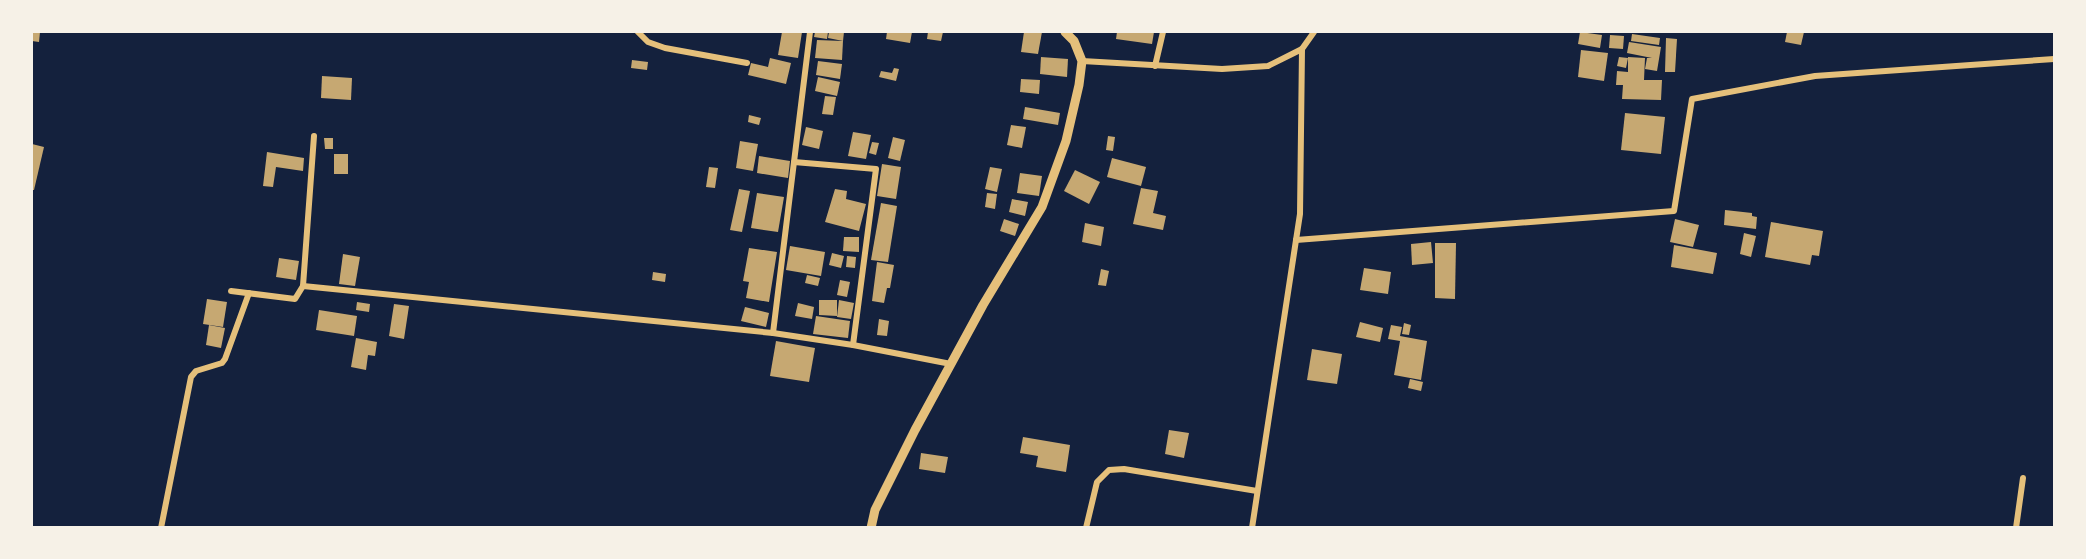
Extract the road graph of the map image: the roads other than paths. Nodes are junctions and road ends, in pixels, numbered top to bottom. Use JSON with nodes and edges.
{"nodes":[{"id":1,"x":638,"y":32,"type":"edge"},
{"id":2,"x":810,"y":32,"type":"edge"},
{"id":3,"x":1065,"y":32,"type":"edge"},
{"id":4,"x":1162,"y":32,"type":"edge"},
{"id":5,"x":1314,"y":32,"type":"edge"},
{"id":6,"x":1302,"y":49,"type":"junction"},
{"id":7,"x":2055,"y":59,"type":"edge"},
{"id":8,"x":1082,"y":61,"type":"junction"},
{"id":9,"x":747,"y":63,"type":"dead end"},
{"id":10,"x":1155,"y":66,"type":"junction"},
{"id":11,"x":314,"y":136,"type":"dead end"},
{"id":12,"x":794,"y":162,"type":"junction"},
{"id":13,"x":1296,"y":240,"type":"junction"},
{"id":14,"x":303,"y":286,"type":"junction"},
{"id":15,"x":231,"y":291,"type":"dead end"},
{"id":16,"x":249,"y":293,"type":"junction"},
{"id":17,"x":773,"y":333,"type":"junction"},
{"id":18,"x":853,"y":345,"type":"junction"},
{"id":19,"x":951,"y":364,"type":"junction"},
{"id":20,"x":2023,"y":478,"type":"dead end"},
{"id":21,"x":1257,"y":491,"type":"junction"},
{"id":22,"x":161,"y":528,"type":"edge"},
{"id":23,"x":871,"y":528,"type":"edge"},
{"id":24,"x":1086,"y":528,"type":"edge"},
{"id":25,"x":1252,"y":528,"type":"edge"},
{"id":26,"x":2016,"y":528,"type":"edge"}],
"edges":[{"from":1,"to":9,"type":"street"},
{"from":2,"to":12,"type":"street"},
{"from":3,"to":8,"type":"street"},
{"from":4,"to":10,"type":"street"},
{"from":5,"to":6,"type":"street"},
{"from":6,"to":10,"type":"street"},
{"from":6,"to":13,"type":"street"},
{"from":7,"to":13,"type":"street"},
{"from":8,"to":10,"type":"street"},
{"from":8,"to":19,"type":"street"},
{"from":11,"to":14,"type":"street"},
{"from":12,"to":17,"type":"street"},
{"from":12,"to":18,"type":"street"},
{"from":13,"to":21,"type":"street"},
{"from":14,"to":16,"type":"street"},
{"from":14,"to":17,"type":"street"},
{"from":15,"to":16,"type":"street"},
{"from":16,"to":22,"type":"street"},
{"from":17,"to":18,"type":"street"},
{"from":18,"to":19,"type":"street"},
{"from":19,"to":23,"type":"street"},
{"from":20,"to":26,"type":"street"},
{"from":21,"to":24,"type":"street"},
{"from":21,"to":25,"type":"street"}]}
